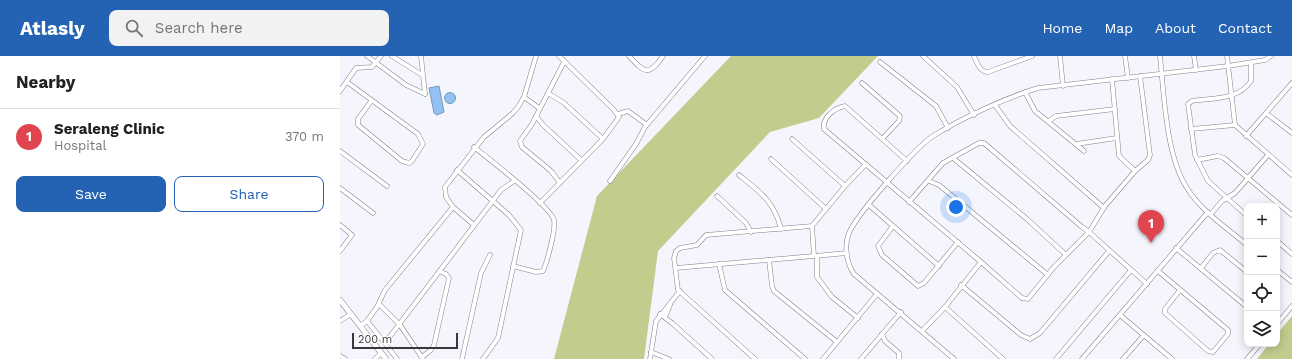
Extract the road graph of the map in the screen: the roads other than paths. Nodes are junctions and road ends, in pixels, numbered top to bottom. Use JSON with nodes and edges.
{"nodes":[{"id":1,"x":368,"y":56,"type":"edge"},
{"id":2,"x":381,"y":56,"type":"edge"},
{"id":3,"x":392,"y":56,"type":"edge"},
{"id":4,"x":421,"y":56,"type":"edge"},
{"id":5,"x":536,"y":56,"type":"edge"},
{"id":6,"x":559,"y":56,"type":"edge"},
{"id":7,"x":629,"y":56,"type":"edge"},
{"id":8,"x":663,"y":56,"type":"edge"},
{"id":9,"x":705,"y":56,"type":"edge"},
{"id":10,"x":923,"y":56,"type":"edge"},
{"id":11,"x":974,"y":56,"type":"edge"},
{"id":12,"x":1032,"y":56,"type":"edge"},
{"id":13,"x":1060,"y":56,"type":"edge"},
{"id":14,"x":1125,"y":56,"type":"edge"},
{"id":15,"x":1160,"y":56,"type":"edge"},
{"id":16,"x":1194,"y":56,"type":"edge"},
{"id":17,"x":1226,"y":56,"type":"edge"},
{"id":18,"x":1271,"y":56,"type":"edge"},
{"id":19,"x":564,"y":62,"type":"junction"},
{"id":20,"x":880,"y":62,"type":"dead end"},
{"id":21,"x":376,"y":63,"type":"junction"},
{"id":22,"x":1251,"y":63,"type":"junction"},
{"id":23,"x":1228,"y":66,"type":"junction"},
{"id":24,"x":1196,"y":70,"type":"junction"},
{"id":25,"x":1162,"y":73,"type":"junction"},
{"id":26,"x":422,"y":75,"type":"junction"},
{"id":27,"x":1140,"y":76,"type":"junction"},
{"id":28,"x":1128,"y":78,"type":"junction"},
{"id":29,"x":1112,"y":79,"type":"junction"},
{"id":30,"x":347,"y":82,"type":"junction"},
{"id":31,"x":862,"y":83,"type":"dead end"},
{"id":32,"x":1292,"y":83,"type":"edge"},
{"id":33,"x":1063,"y":86,"type":"junction"},
{"id":34,"x":340,"y":91,"type":"edge"},
{"id":35,"x":1025,"y":92,"type":"junction"},
{"id":36,"x":548,"y":93,"type":"junction"},
{"id":37,"x":1231,"y":96,"type":"junction"},
{"id":38,"x":524,"y":97,"type":"junction"},
{"id":39,"x":372,"y":100,"type":"junction"},
{"id":40,"x":995,"y":105,"type":"junction"},
{"id":41,"x":539,"y":108,"type":"junction"},
{"id":42,"x":1115,"y":109,"type":"junction"},
{"id":43,"x":1266,"y":113,"type":"junction"},
{"id":44,"x":618,"y":114,"type":"junction"},
{"id":45,"x":974,"y":115,"type":"junction"},
{"id":46,"x":536,"y":116,"type":"junction"},
{"id":47,"x":1049,"y":121,"type":"junction"},
{"id":48,"x":646,"y":125,"type":"junction"},
{"id":49,"x":1235,"y":125,"type":"junction"},
{"id":50,"x":948,"y":128,"type":"junction"},
{"id":51,"x":1191,"y":129,"type":"junction"},
{"id":52,"x":1291,"y":130,"type":"edge"},
{"id":53,"x":1246,"y":136,"type":"junction"},
{"id":54,"x":1117,"y":138,"type":"junction"},
{"id":55,"x":603,"y":139,"type":"junction"},
{"id":56,"x":792,"y":139,"type":"dead end"},
{"id":57,"x":882,"y":139,"type":"junction"},
{"id":58,"x":1076,"y":144,"type":"junction"},
{"id":59,"x":474,"y":147,"type":"junction"},
{"id":60,"x":340,"y":151,"type":"edge"},
{"id":61,"x":1084,"y":151,"type":"dead end"},
{"id":62,"x":1268,"y":155,"type":"junction"},
{"id":63,"x":953,"y":158,"type":"junction"},
{"id":64,"x":772,"y":159,"type":"dead end"},
{"id":65,"x":581,"y":160,"type":"junction"},
{"id":66,"x":1197,"y":160,"type":"junction"},
{"id":67,"x":907,"y":161,"type":"junction"},
{"id":68,"x":866,"y":164,"type":"junction"},
{"id":69,"x":457,"y":170,"type":"junction"},
{"id":70,"x":1135,"y":171,"type":"junction"},
{"id":71,"x":1292,"y":174,"type":"edge"},
{"id":72,"x":739,"y":175,"type":"dead end"},
{"id":73,"x":1248,"y":178,"type":"junction"},
{"id":74,"x":514,"y":181,"type":"junction"},
{"id":75,"x":610,"y":181,"type":"dead end"},
{"id":76,"x":929,"y":181,"type":"junction"},
{"id":77,"x":560,"y":183,"type":"junction"},
{"id":78,"x":887,"y":183,"type":"junction"},
{"id":79,"x":387,"y":186,"type":"dead end"},
{"id":80,"x":845,"y":186,"type":"junction"},
{"id":81,"x":340,"y":188,"type":"edge"},
{"id":82,"x":717,"y":196,"type":"dead end"},
{"id":83,"x":1228,"y":199,"type":"junction"},
{"id":84,"x":492,"y":202,"type":"junction"},
{"id":85,"x":909,"y":202,"type":"junction"},
{"id":86,"x":540,"y":203,"type":"junction"},
{"id":87,"x":869,"y":205,"type":"junction"},
{"id":88,"x":453,"y":207,"type":"junction"},
{"id":89,"x":1104,"y":208,"type":"junction"},
{"id":90,"x":826,"y":209,"type":"junction"},
{"id":91,"x":373,"y":213,"type":"dead end"},
{"id":92,"x":1209,"y":213,"type":"junction"},
{"id":93,"x":1244,"y":213,"type":"edge"},
{"id":94,"x":1292,"y":215,"type":"edge"},
{"id":95,"x":340,"y":224,"type":"edge"},
{"id":96,"x":474,"y":225,"type":"junction"},
{"id":97,"x":812,"y":226,"type":"junction"},
{"id":98,"x":893,"y":226,"type":"junction"},
{"id":99,"x":781,"y":229,"type":"junction"},
{"id":100,"x":751,"y":232,"type":"junction"},
{"id":101,"x":1089,"y":232,"type":"junction"},
{"id":102,"x":958,"y":242,"type":"junction"},
{"id":103,"x":1244,"y":242,"type":"edge"},
{"id":104,"x":1280,"y":244,"type":"edge"},
{"id":105,"x":1176,"y":248,"type":"junction"},
{"id":106,"x":340,"y":251,"type":"edge"},
{"id":107,"x":1109,"y":251,"type":"junction"},
{"id":108,"x":847,"y":253,"type":"junction"},
{"id":109,"x":1065,"y":254,"type":"junction"},
{"id":110,"x":1292,"y":254,"type":"edge"},
{"id":111,"x":490,"y":255,"type":"dead end"},
{"id":112,"x":816,"y":256,"type":"junction"},
{"id":113,"x":769,"y":260,"type":"junction"},
{"id":114,"x":981,"y":262,"type":"junction"},
{"id":115,"x":719,"y":264,"type":"junction"},
{"id":116,"x":514,"y":266,"type":"junction"},
{"id":117,"x":938,"y":266,"type":"junction"},
{"id":118,"x":676,"y":268,"type":"junction"},
{"id":119,"x":1201,"y":268,"type":"junction"},
{"id":120,"x":1131,"y":270,"type":"junction"},
{"id":121,"x":1244,"y":270,"type":"edge"},
{"id":122,"x":439,"y":271,"type":"junction"},
{"id":123,"x":1158,"y":271,"type":"junction"},
{"id":124,"x":1280,"y":272,"type":"edge"},
{"id":125,"x":1048,"y":275,"type":"junction"},
{"id":126,"x":1292,"y":282,"type":"edge"},
{"id":127,"x":1147,"y":284,"type":"junction"},
{"id":128,"x":961,"y":285,"type":"junction"},
{"id":129,"x":1180,"y":290,"type":"junction"},
{"id":130,"x":680,"y":291,"type":"junction"},
{"id":131,"x":877,"y":294,"type":"junction"},
{"id":132,"x":340,"y":300,"type":"edge"},
{"id":133,"x":380,"y":304,"type":"junction"},
{"id":134,"x":670,"y":304,"type":"junction"},
{"id":135,"x":1244,"y":304,"type":"edge"},
{"id":136,"x":1292,"y":306,"type":"edge"},
{"id":137,"x":945,"y":307,"type":"junction"},
{"id":138,"x":901,"y":312,"type":"junction"},
{"id":139,"x":351,"y":314,"type":"junction"},
{"id":140,"x":660,"y":314,"type":"junction"},
{"id":141,"x":1120,"y":315,"type":"junction"},
{"id":142,"x":665,"y":317,"type":"junction"},
{"id":143,"x":858,"y":318,"type":"junction"},
{"id":144,"x":1280,"y":320,"type":"edge"},
{"id":145,"x":340,"y":321,"type":"edge"},
{"id":146,"x":367,"y":321,"type":"junction"},
{"id":147,"x":400,"y":325,"type":"junction"},
{"id":148,"x":360,"y":326,"type":"junction"},
{"id":149,"x":922,"y":331,"type":"junction"},
{"id":150,"x":882,"y":334,"type":"junction"},
{"id":151,"x":1144,"y":335,"type":"junction"},
{"id":152,"x":384,"y":342,"type":"junction"},
{"id":153,"x":837,"y":342,"type":"junction"},
{"id":154,"x":1258,"y":347,"type":"edge"},
{"id":155,"x":651,"y":352,"type":"junction"},
{"id":156,"x":381,"y":353,"type":"junction"},
{"id":157,"x":340,"y":356,"type":"edge"},
{"id":158,"x":1166,"y":357,"type":"edge"},
{"id":159,"x":422,"y":358,"type":"edge"},
{"id":160,"x":345,"y":359,"type":"edge"},
{"id":161,"x":375,"y":359,"type":"edge"},
{"id":162,"x":386,"y":359,"type":"edge"},
{"id":163,"x":397,"y":359,"type":"edge"},
{"id":164,"x":462,"y":359,"type":"edge"},
{"id":165,"x":482,"y":359,"type":"edge"},
{"id":166,"x":650,"y":359,"type":"edge"},
{"id":167,"x":669,"y":359,"type":"edge"},
{"id":168,"x":712,"y":359,"type":"edge"},
{"id":169,"x":755,"y":359,"type":"edge"},
{"id":170,"x":805,"y":359,"type":"edge"},
{"id":171,"x":823,"y":359,"type":"edge"},
{"id":172,"x":861,"y":359,"type":"edge"},
{"id":173,"x":899,"y":359,"type":"edge"},
{"id":174,"x":954,"y":359,"type":"edge"},
{"id":175,"x":1003,"y":359,"type":"edge"},
{"id":176,"x":1056,"y":359,"type":"edge"},
{"id":177,"x":1082,"y":359,"type":"edge"},
{"id":178,"x":1123,"y":359,"type":"edge"},
{"id":179,"x":1172,"y":359,"type":"edge"},
{"id":180,"x":1248,"y":359,"type":"edge"}],
"edges":[{"from":1,"to":21,"type":"street"},
{"from":2,"to":21,"type":"street"},
{"from":3,"to":26,"type":"street"},
{"from":4,"to":26,"type":"street"},
{"from":5,"to":38,"type":"street"},
{"from":6,"to":19,"type":"street"},
{"from":7,"to":8,"type":"street"},
{"from":9,"to":48,"type":"street"},
{"from":10,"to":45,"type":"street"},
{"from":11,"to":12,"type":"street"},
{"from":13,"to":33,"type":"street"},
{"from":14,"to":28,"type":"street"},
{"from":15,"to":25,"type":"street"},
{"from":16,"to":24,"type":"street"},
{"from":17,"to":23,"type":"street"},
{"from":18,"to":22,"type":"street"},
{"from":19,"to":36,"type":"street"},
{"from":19,"to":44,"type":"street"},
{"from":20,"to":50,"type":"street"},
{"from":21,"to":26,"type":"street"},
{"from":21,"to":30,"type":"street"},
{"from":22,"to":23,"type":"street"},
{"from":22,"to":37,"type":"street"},
{"from":23,"to":24,"type":"street"},
{"from":23,"to":37,"type":"street"},
{"from":24,"to":25,"type":"street"},
{"from":25,"to":27,"type":"street"},
{"from":25,"to":92,"type":"street"},
{"from":27,"to":28,"type":"street"},
{"from":27,"to":70,"type":"street"},
{"from":28,"to":29,"type":"street"},
{"from":29,"to":33,"type":"street"},
{"from":29,"to":42,"type":"street"},
{"from":30,"to":34,"type":"street"},
{"from":30,"to":39,"type":"street"},
{"from":31,"to":57,"type":"street"},
{"from":32,"to":43,"type":"street"},
{"from":33,"to":35,"type":"street"},
{"from":35,"to":40,"type":"street"},
{"from":35,"to":47,"type":"street"},
{"from":36,"to":41,"type":"street"},
{"from":36,"to":55,"type":"street"},
{"from":37,"to":49,"type":"street"},
{"from":37,"to":51,"type":"street"},
{"from":38,"to":41,"type":"street"},
{"from":38,"to":59,"type":"street"},
{"from":39,"to":39,"type":"street"},
{"from":40,"to":45,"type":"street"},
{"from":40,"to":89,"type":"street"},
{"from":41,"to":46,"type":"street"},
{"from":42,"to":47,"type":"street"},
{"from":42,"to":54,"type":"street"},
{"from":43,"to":52,"type":"street"},
{"from":43,"to":53,"type":"street"},
{"from":44,"to":48,"type":"street"},
{"from":44,"to":55,"type":"street"},
{"from":45,"to":50,"type":"street"},
{"from":46,"to":65,"type":"street"},
{"from":46,"to":77,"type":"street"},
{"from":47,"to":58,"type":"street"},
{"from":48,"to":75,"type":"street"},
{"from":49,"to":51,"type":"street"},
{"from":49,"to":53,"type":"street"},
{"from":50,"to":67,"type":"street"},
{"from":51,"to":66,"type":"street"},
{"from":53,"to":62,"type":"street"},
{"from":54,"to":58,"type":"street"},
{"from":54,"to":70,"type":"street"},
{"from":55,"to":65,"type":"street"},
{"from":56,"to":80,"type":"street"},
{"from":57,"to":67,"type":"street"},
{"from":57,"to":68,"type":"street"},
{"from":58,"to":61,"type":"street"},
{"from":59,"to":69,"type":"street"},
{"from":59,"to":74,"type":"street"},
{"from":60,"to":79,"type":"street"},
{"from":62,"to":71,"type":"street"},
{"from":62,"to":73,"type":"street"},
{"from":63,"to":76,"type":"street"},
{"from":63,"to":101,"type":"street"},
{"from":63,"to":109,"type":"street"},
{"from":64,"to":90,"type":"street"},
{"from":65,"to":77,"type":"street"},
{"from":66,"to":73,"type":"street"},
{"from":66,"to":83,"type":"street"},
{"from":67,"to":78,"type":"street"},
{"from":68,"to":78,"type":"street"},
{"from":68,"to":80,"type":"street"},
{"from":69,"to":84,"type":"street"},
{"from":69,"to":88,"type":"street"},
{"from":70,"to":89,"type":"street"},
{"from":72,"to":99,"type":"street"},
{"from":73,"to":83,"type":"street"},
{"from":73,"to":94,"type":"street"},
{"from":74,"to":84,"type":"street"},
{"from":74,"to":86,"type":"street"},
{"from":76,"to":85,"type":"street"},
{"from":76,"to":125,"type":"street"},
{"from":77,"to":86,"type":"street"},
{"from":78,"to":85,"type":"street"},
{"from":78,"to":87,"type":"street"},
{"from":80,"to":90,"type":"street"},
{"from":81,"to":91,"type":"street"},
{"from":82,"to":100,"type":"street"},
{"from":83,"to":92,"type":"street"},
{"from":83,"to":93,"type":"street"},
{"from":84,"to":96,"type":"street"},
{"from":84,"to":116,"type":"street"},
{"from":85,"to":102,"type":"street"},
{"from":86,"to":116,"type":"street"},
{"from":87,"to":98,"type":"street"},
{"from":87,"to":108,"type":"street"},
{"from":88,"to":96,"type":"street"},
{"from":88,"to":133,"type":"street"},
{"from":89,"to":101,"type":"street"},
{"from":90,"to":97,"type":"street"},
{"from":92,"to":103,"type":"street"},
{"from":92,"to":105,"type":"street"},
{"from":95,"to":106,"type":"street"},
{"from":96,"to":122,"type":"street"},
{"from":97,"to":99,"type":"street"},
{"from":97,"to":112,"type":"street"},
{"from":98,"to":117,"type":"street"},
{"from":98,"to":117,"type":"street"},
{"from":99,"to":100,"type":"street"},
{"from":100,"to":118,"type":"street"},
{"from":101,"to":107,"type":"street"},
{"from":101,"to":109,"type":"street"},
{"from":102,"to":114,"type":"street"},
{"from":102,"to":117,"type":"street"},
{"from":104,"to":110,"type":"street"},
{"from":105,"to":119,"type":"street"},
{"from":105,"to":123,"type":"street"},
{"from":107,"to":120,"type":"street"},
{"from":107,"to":128,"type":"street"},
{"from":108,"to":112,"type":"street"},
{"from":108,"to":131,"type":"street"},
{"from":109,"to":125,"type":"street"},
{"from":111,"to":164,"type":"street"},
{"from":112,"to":113,"type":"street"},
{"from":112,"to":143,"type":"street"},
{"from":113,"to":115,"type":"street"},
{"from":113,"to":153,"type":"street"},
{"from":114,"to":125,"type":"street"},
{"from":114,"to":128,"type":"street"},
{"from":115,"to":118,"type":"street"},
{"from":115,"to":170,"type":"street"},
{"from":116,"to":165,"type":"street"},
{"from":118,"to":130,"type":"street"},
{"from":119,"to":121,"type":"street"},
{"from":119,"to":135,"type":"street"},
{"from":120,"to":127,"type":"street"},
{"from":120,"to":176,"type":"street"},
{"from":122,"to":147,"type":"street"},
{"from":122,"to":159,"type":"street"},
{"from":123,"to":127,"type":"street"},
{"from":123,"to":129,"type":"street"},
{"from":124,"to":126,"type":"street"},
{"from":127,"to":141,"type":"street"},
{"from":128,"to":137,"type":"street"},
{"from":129,"to":129,"type":"street"},
{"from":130,"to":134,"type":"street"},
{"from":130,"to":169,"type":"street"},
{"from":131,"to":138,"type":"street"},
{"from":131,"to":143,"type":"street"},
{"from":132,"to":139,"type":"street"},
{"from":133,"to":146,"type":"street"},
{"from":133,"to":147,"type":"street"},
{"from":134,"to":140,"type":"street"},
{"from":134,"to":142,"type":"street"},
{"from":136,"to":144,"type":"street"},
{"from":137,"to":149,"type":"street"},
{"from":137,"to":175,"type":"street"},
{"from":138,"to":149,"type":"street"},
{"from":138,"to":150,"type":"street"},
{"from":139,"to":145,"type":"street"},
{"from":139,"to":148,"type":"street"},
{"from":140,"to":142,"type":"street"},
{"from":140,"to":155,"type":"street"},
{"from":141,"to":151,"type":"street"},
{"from":141,"to":177,"type":"street"},
{"from":142,"to":168,"type":"street"},
{"from":143,"to":153,"type":"street"},
{"from":146,"to":148,"type":"street"},
{"from":146,"to":152,"type":"street"},
{"from":147,"to":152,"type":"street"},
{"from":147,"to":159,"type":"street"},
{"from":148,"to":156,"type":"street"},
{"from":149,"to":174,"type":"street"},
{"from":150,"to":172,"type":"street"},
{"from":150,"to":173,"type":"street"},
{"from":151,"to":158,"type":"street"},
{"from":151,"to":178,"type":"street"},
{"from":152,"to":163,"type":"street"},
{"from":153,"to":171,"type":"street"},
{"from":154,"to":180,"type":"street"},
{"from":155,"to":166,"type":"street"},
{"from":155,"to":167,"type":"street"},
{"from":156,"to":161,"type":"street"},
{"from":156,"to":162,"type":"street"},
{"from":157,"to":160,"type":"street"},
{"from":158,"to":179,"type":"street"}]}
